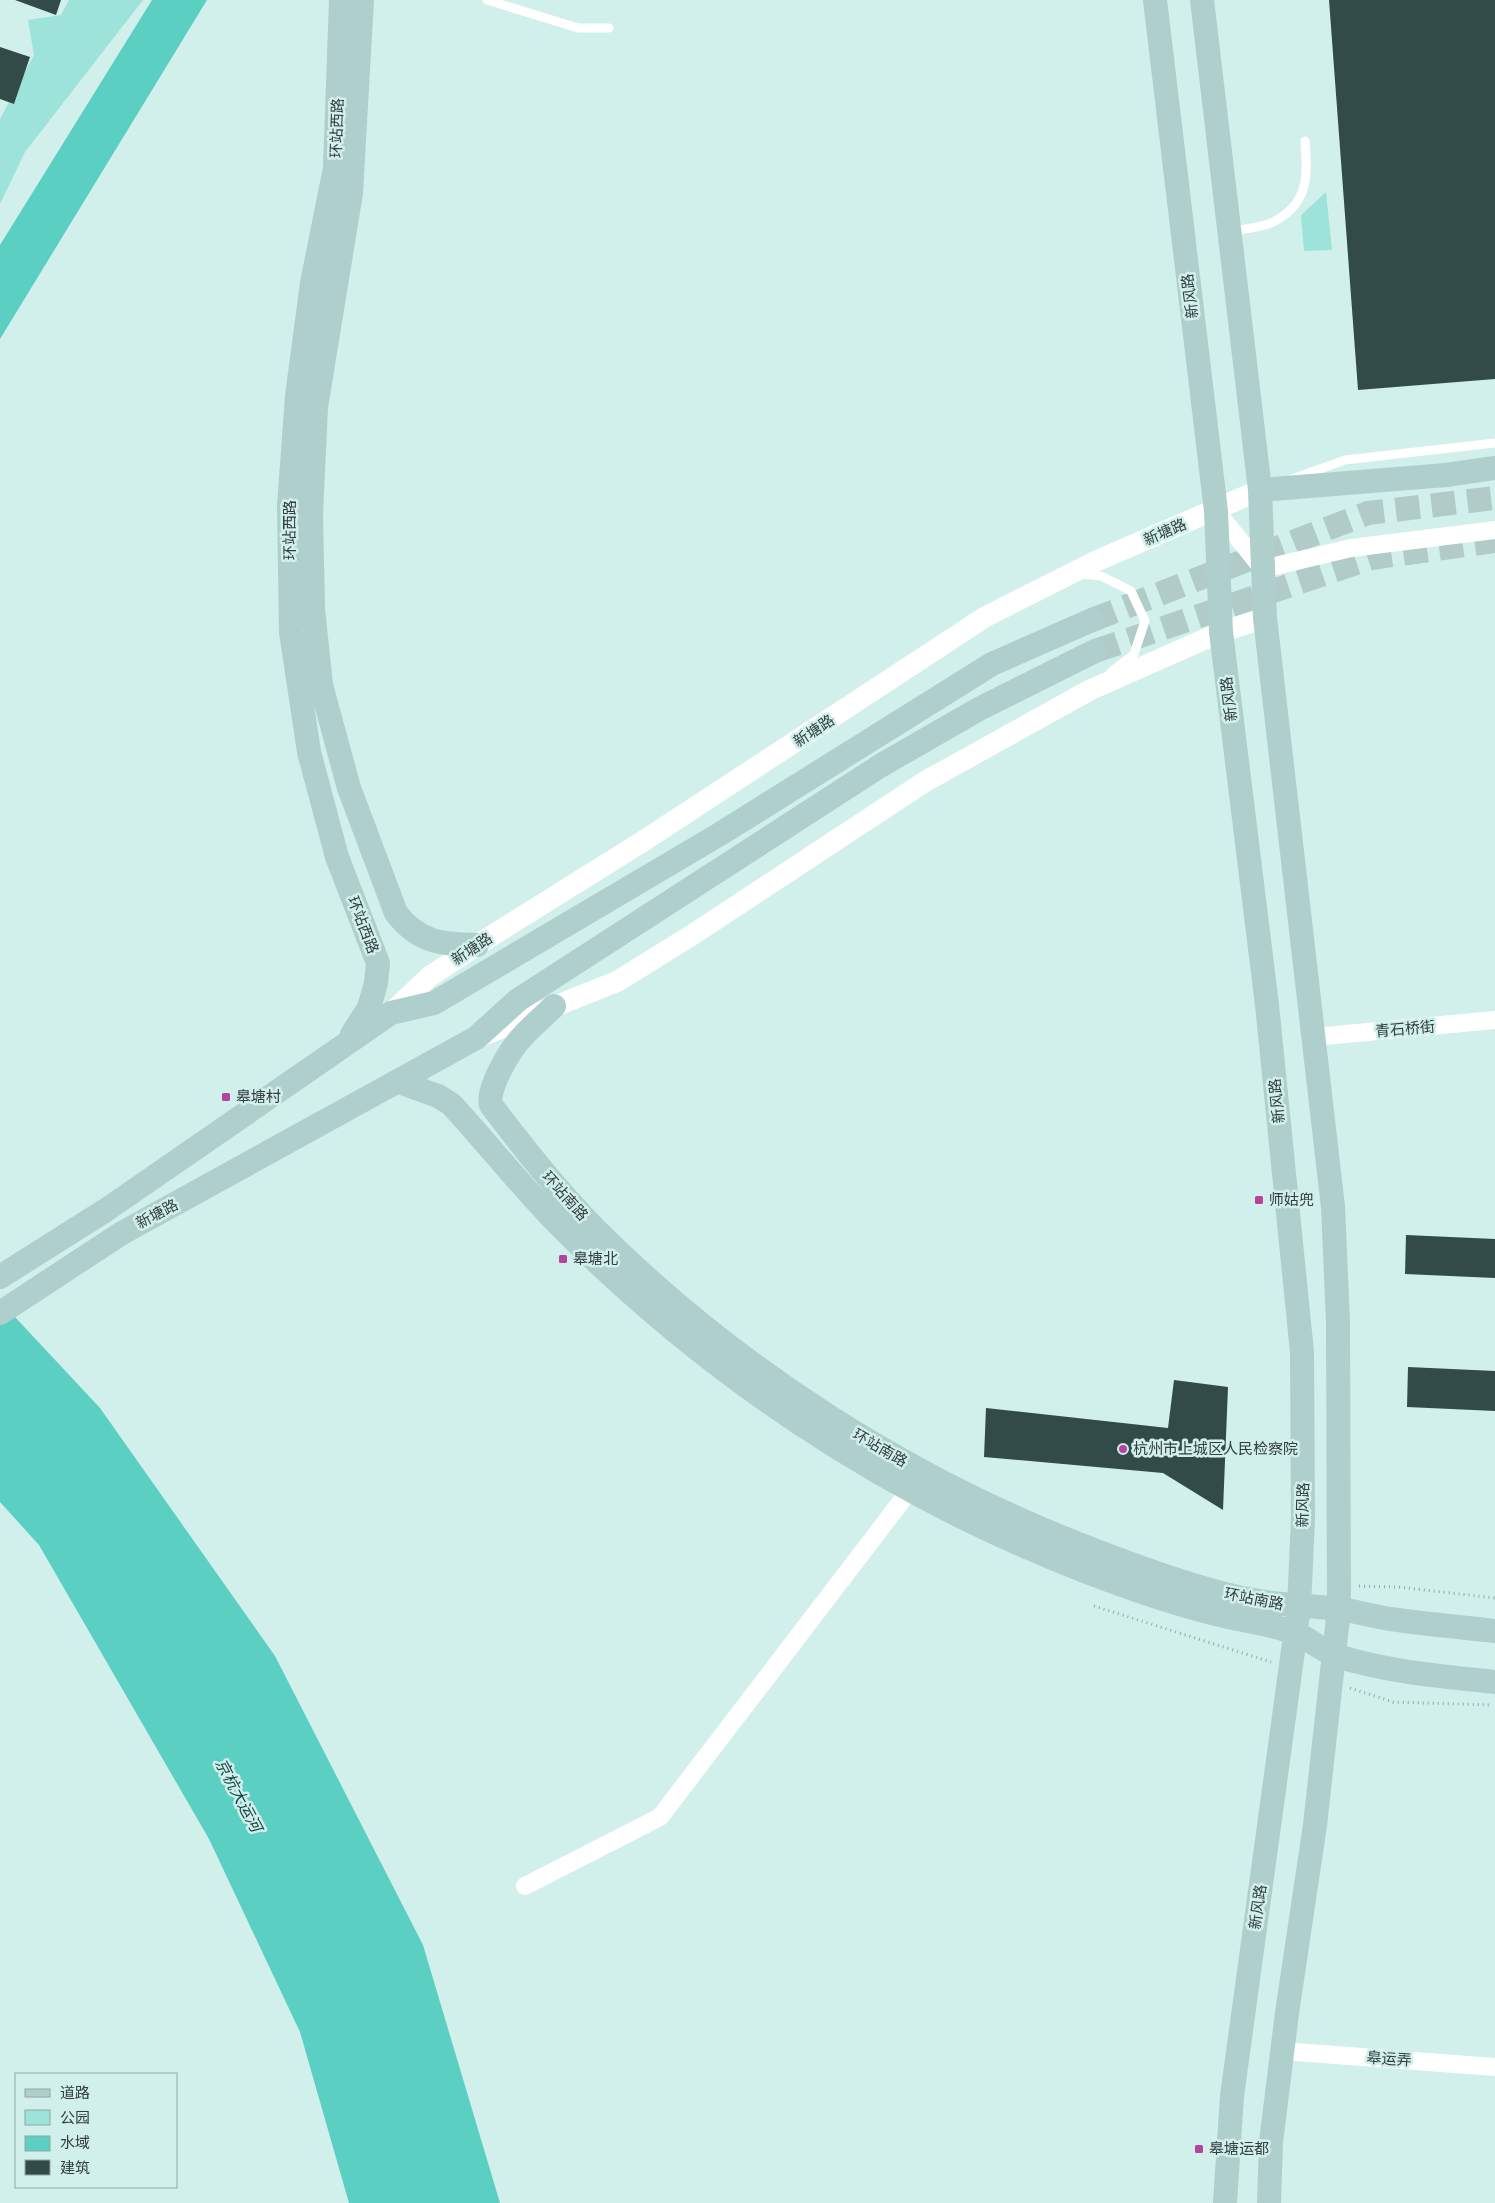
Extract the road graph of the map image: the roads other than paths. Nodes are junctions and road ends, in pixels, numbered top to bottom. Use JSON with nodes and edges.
{"nodes":[{"id":1,"x":341,"y":0,"type":"edge"},
{"id":2,"x":362,"y":0,"type":"edge"},
{"id":3,"x":487,"y":0,"type":"edge"},
{"id":4,"x":1155,"y":0,"type":"edge"},
{"id":5,"x":1202,"y":0,"type":"edge"},
{"id":6,"x":609,"y":28,"type":"dead end"},
{"id":7,"x":1305,"y":141,"type":"dead end"},
{"id":8,"x":1228,"y":232,"type":"junction"},
{"id":9,"x":1495,"y":443,"type":"edge"},
{"id":10,"x":1495,"y":468,"type":"edge"},
{"id":11,"x":1260,"y":490,"type":"junction"},
{"id":12,"x":1216,"y":510,"type":"junction"},
{"id":13,"x":1495,"y":530,"type":"edge"},
{"id":14,"x":1263,"y":569,"type":"junction"},
{"id":15,"x":1074,"y":573,"type":"junction"},
{"id":16,"x":1265,"y":618,"type":"junction"},
{"id":17,"x":1092,"y":620,"type":"tunnel mouth"},
{"id":18,"x":1221,"y":632,"type":"junction"},
{"id":19,"x":1095,"y":651,"type":"tunnel mouth"},
{"id":20,"x":1090,"y":690,"type":"junction"},
{"id":21,"x":477,"y":945,"type":"junction"},
{"id":22,"x":554,"y":1006,"type":"junction"},
{"id":23,"x":391,"y":1013,"type":"junction"},
{"id":24,"x":1495,"y":1020,"type":"edge"},
{"id":25,"x":476,"y":1038,"type":"junction"},
{"id":26,"x":1314,"y":1038,"type":"junction"},
{"id":27,"x":346,"y":1043,"type":"junction"},
{"id":28,"x":399,"y":1082,"type":"junction"},
{"id":29,"x":0,"y":1277,"type":"edge"},
{"id":30,"x":0,"y":1312,"type":"edge"},
{"id":31,"x":910,"y":1490,"type":"junction"},
{"id":32,"x":1298,"y":1607,"type":"junction"},
{"id":33,"x":1339,"y":1609,"type":"junction"},
{"id":34,"x":1493,"y":1631,"type":"edge"},
{"id":35,"x":1294,"y":1632,"type":"junction"},
{"id":36,"x":1334,"y":1656,"type":"junction"},
{"id":37,"x":1495,"y":1682,"type":"edge"},
{"id":38,"x":525,"y":1886,"type":"dead end"},
{"id":39,"x":1282,"y":2051,"type":"junction"},
{"id":40,"x":1495,"y":2067,"type":"edge"},
{"id":41,"x":1225,"y":2203,"type":"edge"},
{"id":42,"x":1269,"y":2203,"type":"edge"}],
"edges":[{"from":1,"to":27,"type":"main road","name":"环站西路"},
{"from":2,"to":21,"type":"main road","name":"环站西路"},
{"from":3,"to":6,"type":"lane"},
{"from":4,"to":12,"type":"main road","name":"新风路"},
{"from":5,"to":8,"type":"main road"},
{"from":7,"to":8,"type":"lane"},
{"from":8,"to":11,"type":"main road"},
{"from":9,"to":11,"type":"lane"},
{"from":10,"to":11,"type":"main road"},
{"from":11,"to":12,"type":"street","name":"新塘路"},
{"from":11,"to":14,"type":"main road"},
{"from":12,"to":14,"type":"street"},
{"from":12,"to":15,"type":"street","name":"新塘路"},
{"from":12,"to":18,"type":"main road","name":"新风路"},
{"from":13,"to":14,"type":"street"},
{"from":14,"to":16,"type":"main road"},
{"from":15,"to":20,"type":"lane"},
{"from":15,"to":21,"type":"street","name":"新塘路"},
{"from":16,"to":18,"type":"street","name":"新塘路"},
{"from":16,"to":26,"type":"main road"},
{"from":17,"to":23,"type":"main road","name":"新塘路"},
{"from":18,"to":20,"type":"street","name":"新塘路"},
{"from":18,"to":32,"type":"main road","name":"新风路"},
{"from":19,"to":25,"type":"main road","name":"新塘路"},
{"from":20,"to":22,"type":"street","name":"新塘路"},
{"from":21,"to":23,"type":"street","name":"新塘路"},
{"from":22,"to":25,"type":"street","name":"新塘路"},
{"from":22,"to":32,"type":"main road","name":"环站南路"},
{"from":23,"to":27,"type":"main road","name":"新塘路"},
{"from":24,"to":26,"type":"street","name":"青石桥街"},
{"from":25,"to":28,"type":"main road","name":"新塘路"},
{"from":26,"to":33,"type":"main road"},
{"from":27,"to":29,"type":"main road","name":"新塘路"},
{"from":28,"to":30,"type":"main road","name":"新塘路"},
{"from":28,"to":31,"type":"main road","name":"环站南路"},
{"from":31,"to":35,"type":"main road","name":"环站南路"},
{"from":31,"to":38,"type":"street"},
{"from":32,"to":33,"type":"main road","name":"环站南路"},
{"from":32,"to":35,"type":"main road","name":"新风路"},
{"from":33,"to":34,"type":"main road","name":"环站南路"},
{"from":33,"to":36,"type":"main road"},
{"from":35,"to":36,"type":"main road","name":"环站南路"},
{"from":35,"to":41,"type":"main road","name":"新风路"},
{"from":36,"to":37,"type":"main road","name":"环站南路"},
{"from":36,"to":39,"type":"main road"},
{"from":39,"to":40,"type":"street","name":"皋运弄"},
{"from":39,"to":42,"type":"main road"}]}
